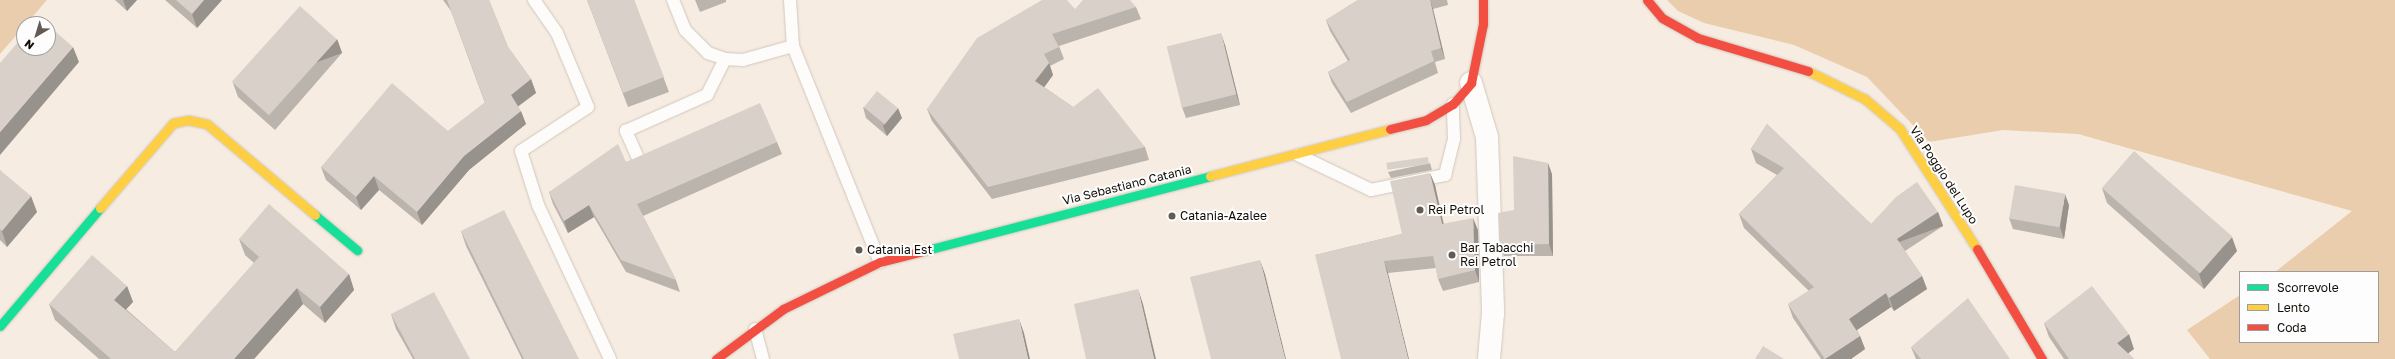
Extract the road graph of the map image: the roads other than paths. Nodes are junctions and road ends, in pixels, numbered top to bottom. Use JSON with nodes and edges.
{"nodes":[{"id":1,"x":534,"y":0,"type":"edge"},
{"id":2,"x":673,"y":0,"type":"edge"},
{"id":3,"x":790,"y":0,"type":"edge"},
{"id":4,"x":1483,"y":0,"type":"edge"},
{"id":5,"x":1647,"y":0,"type":"edge"},
{"id":6,"x":793,"y":46,"type":"junction"},
{"id":7,"x":725,"y":59,"type":"junction"},
{"id":8,"x":1471,"y":83,"type":"junction"},
{"id":9,"x":1453,"y":104,"type":"junction"},
{"id":10,"x":1296,"y":154,"type":"junction"},
{"id":11,"x":638,"y":158,"type":"edge"},
{"id":12,"x":357,"y":250,"type":"dead end"},
{"id":13,"x":880,"y":262,"type":"junction"},
{"id":14,"x":0,"y":326,"type":"edge"},
{"id":15,"x":755,"y":329,"type":"junction"},
{"id":16,"x":610,"y":359,"type":"edge"},
{"id":17,"x":716,"y":359,"type":"edge"},
{"id":18,"x":762,"y":359,"type":"edge"},
{"id":19,"x":1489,"y":359,"type":"edge"},
{"id":20,"x":2042,"y":359,"type":"edge"}],
"edges":[{"from":1,"to":16,"type":"lane"},
{"from":2,"to":7,"type":"lane"},
{"from":3,"to":6,"type":"lane"},
{"from":4,"to":8,"type":"street","name":"Via Sebastiano Catania"},
{"from":5,"to":20,"type":"street","name":"Via Poggio del Lupo"},
{"from":6,"to":7,"type":"lane"},
{"from":6,"to":13,"type":"lane"},
{"from":7,"to":11,"type":"lane"},
{"from":8,"to":9,"type":"street","name":"Via Sebastiano Catania"},
{"from":8,"to":19,"type":"street"},
{"from":9,"to":10,"type":"street","name":"Via Sebastiano Catania"},
{"from":9,"to":10,"type":"lane"},
{"from":10,"to":13,"type":"street","name":"Via Sebastiano Catania"},
{"from":12,"to":14,"type":"street"},
{"from":13,"to":15,"type":"street","name":"Via Sebastiano Catania"},
{"from":15,"to":17,"type":"street","name":"Via Sebastiano Catania"},
{"from":15,"to":18,"type":"lane"}]}
